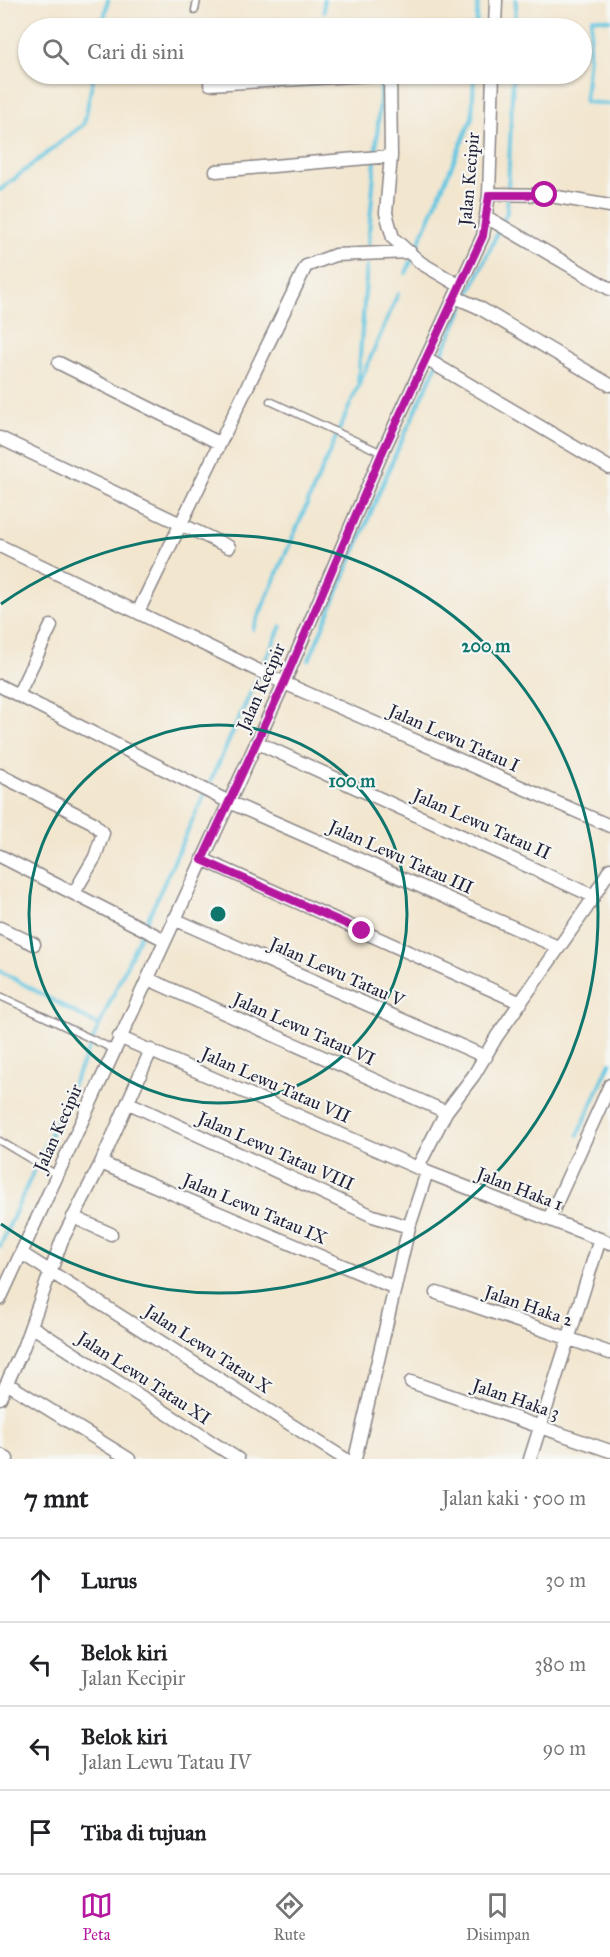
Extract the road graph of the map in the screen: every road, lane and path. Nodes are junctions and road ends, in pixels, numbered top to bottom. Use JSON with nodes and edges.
{"nodes":[{"id":1,"x":197,"y":0,"type":"edge"},
{"id":2,"x":496,"y":0,"type":"edge"},
{"id":3,"x":195,"y":10,"type":"dead end"},
{"id":4,"x":495,"y":18,"type":"edge"},
{"id":5,"x":389,"y":84,"type":"edge"},
{"id":6,"x":493,"y":84,"type":"edge"},
{"id":7,"x":391,"y":156,"type":"junction"},
{"id":8,"x":216,"y":171,"type":"dead end"},
{"id":9,"x":495,"y":194,"type":"junction"},
{"id":10,"x":610,"y":206,"type":"edge"},
{"id":11,"x":492,"y":221,"type":"junction"},
{"id":12,"x":410,"y":252,"type":"junction"},
{"id":13,"x":610,"y":289,"type":"edge"},
{"id":14,"x":460,"y":294,"type":"junction"},
{"id":15,"x":429,"y":361,"type":"junction"},
{"id":16,"x":59,"y":363,"type":"dead end"},
{"id":17,"x":610,"y":385,"type":"edge"},
{"id":18,"x":270,"y":401,"type":"dead end"},
{"id":19,"x":0,"y":438,"type":"edge"},
{"id":20,"x":219,"y":443,"type":"junction"},
{"id":21,"x":382,"y":453,"type":"junction"},
{"id":22,"x":610,"y":468,"type":"edge"},
{"id":23,"x":180,"y":524,"type":"junction"},
{"id":24,"x":0,"y":546,"type":"edge"},
{"id":25,"x":229,"y":547,"type":"dead end"},
{"id":26,"x":138,"y":612,"type":"junction"},
{"id":27,"x":51,"y":626,"type":"dead end"},
{"id":28,"x":284,"y":683,"type":"junction"},
{"id":29,"x":0,"y":686,"type":"edge"},
{"id":30,"x":18,"y":695,"type":"junction"},
{"id":31,"x":256,"y":742,"type":"junction"},
{"id":32,"x":0,"y":775,"type":"edge"},
{"id":33,"x":229,"y":802,"type":"junction"},
{"id":34,"x":610,"y":826,"type":"edge"},
{"id":35,"x":0,"y":856,"type":"edge"},
{"id":36,"x":202,"y":860,"type":"junction"},
{"id":37,"x":610,"y":869,"type":"edge"},
{"id":38,"x":74,"y":893,"type":"junction"},
{"id":39,"x":593,"y":896,"type":"junction"},
{"id":40,"x":174,"y":919,"type":"junction"},
{"id":41,"x":0,"y":928,"type":"edge"},
{"id":42,"x":165,"y":940,"type":"junction"},
{"id":43,"x":34,"y":944,"type":"dead end"},
{"id":44,"x":558,"y":947,"type":"junction"},
{"id":45,"x":148,"y":979,"type":"junction"},
{"id":46,"x":0,"y":996,"type":"edge"},
{"id":47,"x":521,"y":1003,"type":"junction"},
{"id":48,"x":119,"y":1036,"type":"junction"},
{"id":49,"x":113,"y":1049,"type":"junction"},
{"id":50,"x":151,"y":1050,"type":"junction"},
{"id":51,"x":486,"y":1057,"type":"junction"},
{"id":52,"x":610,"y":1085,"type":"edge"},
{"id":53,"x":129,"y":1103,"type":"junction"},
{"id":54,"x":606,"y":1106,"type":"edge"},
{"id":55,"x":446,"y":1112,"type":"junction"},
{"id":56,"x":0,"y":1141,"type":"edge"},
{"id":57,"x":101,"y":1163,"type":"junction"},
{"id":58,"x":422,"y":1169,"type":"junction"},
{"id":59,"x":57,"y":1174,"type":"junction"},
{"id":60,"x":73,"y":1216,"type":"junction"},
{"id":61,"x":549,"y":1219,"type":"junction"},
{"id":62,"x":409,"y":1227,"type":"junction"},
{"id":63,"x":111,"y":1234,"type":"dead end"},
{"id":64,"x":605,"y":1241,"type":"edge"},
{"id":65,"x":21,"y":1253,"type":"junction"},
{"id":66,"x":50,"y":1269,"type":"junction"},
{"id":67,"x":395,"y":1288,"type":"junction"},
{"id":68,"x":436,"y":1293,"type":"dead end"},
{"id":69,"x":0,"y":1299,"type":"edge"},
{"id":70,"x":31,"y":1326,"type":"junction"},
{"id":71,"x":568,"y":1338,"type":"junction"},
{"id":72,"x":610,"y":1353,"type":"edge"},
{"id":73,"x":411,"y":1382,"type":"dead end"},
{"id":74,"x":8,"y":1384,"type":"junction"},
{"id":75,"x":0,"y":1398,"type":"edge"},
{"id":76,"x":539,"y":1426,"type":"junction"},
{"id":77,"x":610,"y":1451,"type":"edge"},
{"id":78,"x":0,"y":1455,"type":"edge"},
{"id":79,"x":7,"y":1459,"type":"edge"},
{"id":80,"x":129,"y":1459,"type":"edge"},
{"id":81,"x":238,"y":1459,"type":"edge"},
{"id":82,"x":345,"y":1459,"type":"edge"},
{"id":83,"x":355,"y":1459,"type":"edge"},
{"id":84,"x":530,"y":1459,"type":"edge"}],
"edges":[{"from":1,"to":3,"type":"lane"},
{"from":2,"to":4,"type":"street"},
{"from":5,"to":7,"type":"street"},
{"from":6,"to":9,"type":"street","name":"Jalan Kecipir"},
{"from":7,"to":8,"type":"street"},
{"from":7,"to":12,"type":"street"},
{"from":9,"to":10,"type":"street"},
{"from":9,"to":11,"type":"street","name":"Jalan Kecipir"},
{"from":11,"to":13,"type":"street"},
{"from":11,"to":14,"type":"street","name":"Jalan Kecipir"},
{"from":12,"to":14,"type":"street"},
{"from":12,"to":20,"type":"street"},
{"from":14,"to":15,"type":"street","name":"Jalan Kecipir"},
{"from":14,"to":17,"type":"street"},
{"from":15,"to":21,"type":"street","name":"Jalan Kecipir"},
{"from":15,"to":22,"type":"street"},
{"from":16,"to":20,"type":"street"},
{"from":18,"to":21,"type":"lane"},
{"from":19,"to":23,"type":"street"},
{"from":20,"to":23,"type":"street"},
{"from":21,"to":28,"type":"street","name":"Jalan Kecipir"},
{"from":23,"to":25,"type":"street"},
{"from":23,"to":26,"type":"street"},
{"from":24,"to":26,"type":"street","name":"Jalan Lewu Tatau I"},
{"from":26,"to":28,"type":"street","name":"Jalan Lewu Tatau I"},
{"from":27,"to":30,"type":"street"},
{"from":28,"to":31,"type":"street","name":"Jalan Kecipir"},
{"from":28,"to":34,"type":"street","name":"Jalan Lewu Tatau I"},
{"from":29,"to":30,"type":"street","name":"Jalan Lewu Tatau III"},
{"from":30,"to":33,"type":"street","name":"Jalan Lewu Tatau III"},
{"from":31,"to":33,"type":"street","name":"Jalan Kecipir"},
{"from":31,"to":39,"type":"street","name":"Jalan Lewu Tatau II"},
{"from":32,"to":38,"type":"street"},
{"from":33,"to":36,"type":"street","name":"Jalan Kecipir"},
{"from":33,"to":44,"type":"street","name":"Jalan Lewu Tatau III"},
{"from":35,"to":38,"type":"street"},
{"from":36,"to":40,"type":"street","name":"Jalan Kecipir"},
{"from":36,"to":47,"type":"street"},
{"from":37,"to":39,"type":"street"},
{"from":38,"to":42,"type":"street"},
{"from":39,"to":44,"type":"street"},
{"from":40,"to":42,"type":"street","name":"Jalan Kecipir"},
{"from":40,"to":51,"type":"street","name":"Jalan Lewu Tatau V"},
{"from":41,"to":43,"type":"street"},
{"from":42,"to":45,"type":"street","name":"Jalan Kecipir"},
{"from":44,"to":47,"type":"street"},
{"from":45,"to":48,"type":"street","name":"Jalan Kecipir"},
{"from":45,"to":55,"type":"street","name":"Jalan Lewu Tatau VI"},
{"from":46,"to":49,"type":"lane"},
{"from":47,"to":51,"type":"street"},
{"from":48,"to":49,"type":"street","name":"Jalan Kecipir"},
{"from":48,"to":50,"type":"street","name":"Jalan Lewu Tatau VII"},
{"from":49,"to":59,"type":"street","name":"Jalan Kecipir"},
{"from":50,"to":53,"type":"street"},
{"from":50,"to":58,"type":"street","name":"Jalan Lewu Tatau VII"},
{"from":51,"to":55,"type":"street"},
{"from":52,"to":54,"type":"street"},
{"from":53,"to":57,"type":"street"},
{"from":53,"to":62,"type":"street","name":"Jalan Lewu Tatau VIII"},
{"from":54,"to":61,"type":"street"},
{"from":55,"to":58,"type":"street"},
{"from":56,"to":59,"type":"lane"},
{"from":57,"to":60,"type":"street"},
{"from":57,"to":67,"type":"street","name":"Jalan Lewu Tatau IX"},
{"from":58,"to":61,"type":"street","name":"Jalan Haka 1"},
{"from":58,"to":62,"type":"street"},
{"from":59,"to":65,"type":"street","name":"Jalan Kecipir"},
{"from":60,"to":63,"type":"street"},
{"from":60,"to":66,"type":"street"},
{"from":61,"to":64,"type":"street","name":"Jalan Haka 1"},
{"from":62,"to":67,"type":"street"},
{"from":64,"to":71,"type":"street"},
{"from":65,"to":66,"type":"street","name":"Jalan Lewu Tatau X"},
{"from":65,"to":69,"type":"street","name":"Jalan Kecipir"},
{"from":66,"to":70,"type":"street"},
{"from":66,"to":82,"type":"street","name":"Jalan Lewu Tatau X"},
{"from":67,"to":83,"type":"street"},
{"from":68,"to":71,"type":"street","name":"Jalan Haka 2"},
{"from":70,"to":74,"type":"street"},
{"from":70,"to":81,"type":"street","name":"Jalan Lewu Tatau XI"},
{"from":71,"to":72,"type":"street","name":"Jalan Haka 2"},
{"from":71,"to":76,"type":"street"},
{"from":73,"to":76,"type":"street","name":"Jalan Haka 3"},
{"from":74,"to":75,"type":"street"},
{"from":74,"to":80,"type":"street"},
{"from":76,"to":77,"type":"street","name":"Jalan Haka 3"},
{"from":76,"to":84,"type":"street"},
{"from":78,"to":79,"type":"street"}]}
